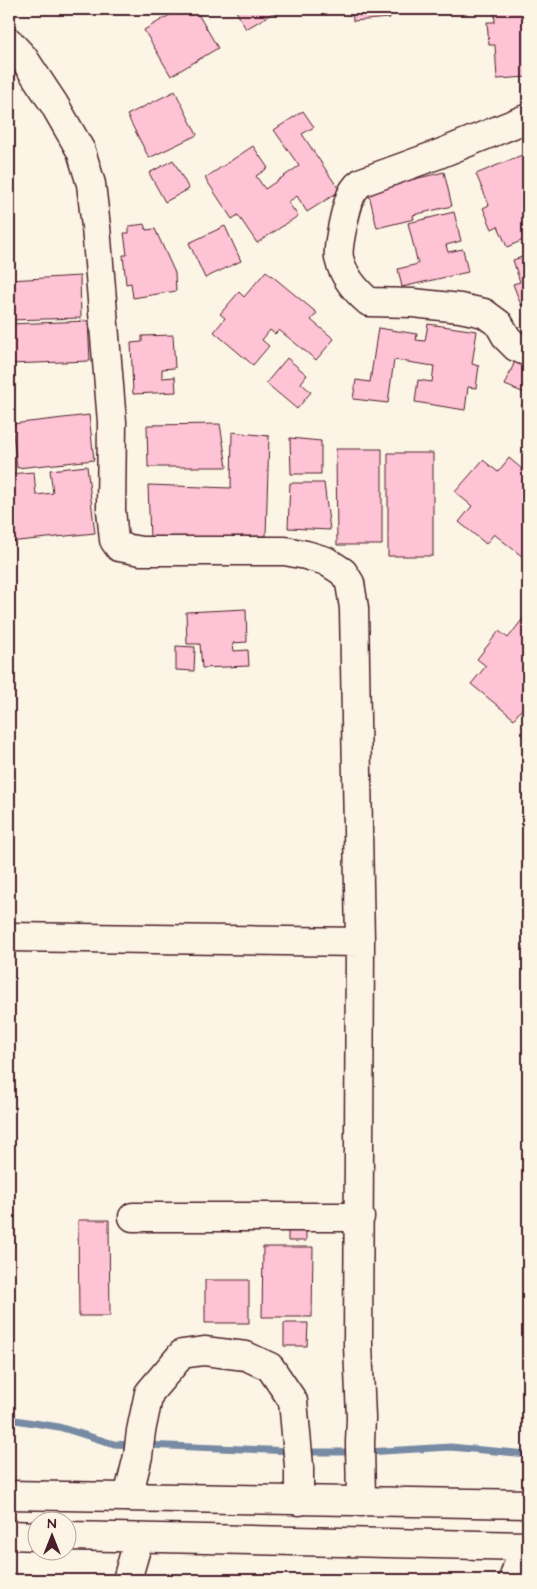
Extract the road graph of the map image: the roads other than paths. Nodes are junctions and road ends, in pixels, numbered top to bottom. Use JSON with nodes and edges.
{"nodes":[{"id":1,"x":9,"y":42,"type":"edge"},
{"id":2,"x":528,"y":118,"type":"edge"},
{"id":3,"x":528,"y":352,"type":"edge"},
{"id":4,"x":9,"y":938,"type":"edge"},
{"id":5,"x":360,"y":942,"type":"junction"},
{"id":6,"x":133,"y":1217,"type":"dead end"},
{"id":7,"x":360,"y":1217,"type":"junction"},
{"id":8,"x":9,"y":1495,"type":"edge"},
{"id":9,"x":128,"y":1498,"type":"junction"},
{"id":10,"x":299,"y":1501,"type":"junction"},
{"id":11,"x":361,"y":1502,"type":"junction"},
{"id":12,"x":528,"y":1504,"type":"edge"},
{"id":13,"x":9,"y":1535,"type":"edge"},
{"id":14,"x":28,"y":1536,"type":"edge"},
{"id":15,"x":78,"y":1536,"type":"edge"},
{"id":16,"x":139,"y":1538,"type":"junction"},
{"id":17,"x":526,"y":1546,"type":"edge"},
{"id":18,"x":127,"y":1580,"type":"edge"},
{"id":19,"x":513,"y":1580,"type":"edge"}],
"edges":[{"from":1,"to":5,"type":"street"},
{"from":2,"to":3,"type":"street"},
{"from":4,"to":5,"type":"street"},
{"from":5,"to":7,"type":"street"},
{"from":6,"to":7,"type":"street"},
{"from":7,"to":11,"type":"street"},
{"from":8,"to":9,"type":"street"},
{"from":9,"to":10,"type":"street"},
{"from":9,"to":10,"type":"street"},
{"from":10,"to":11,"type":"street"},
{"from":11,"to":12,"type":"street"},
{"from":13,"to":14,"type":"street"},
{"from":15,"to":16,"type":"street"},
{"from":16,"to":17,"type":"street"},
{"from":16,"to":18,"type":"street"},
{"from":17,"to":19,"type":"street"}]}
